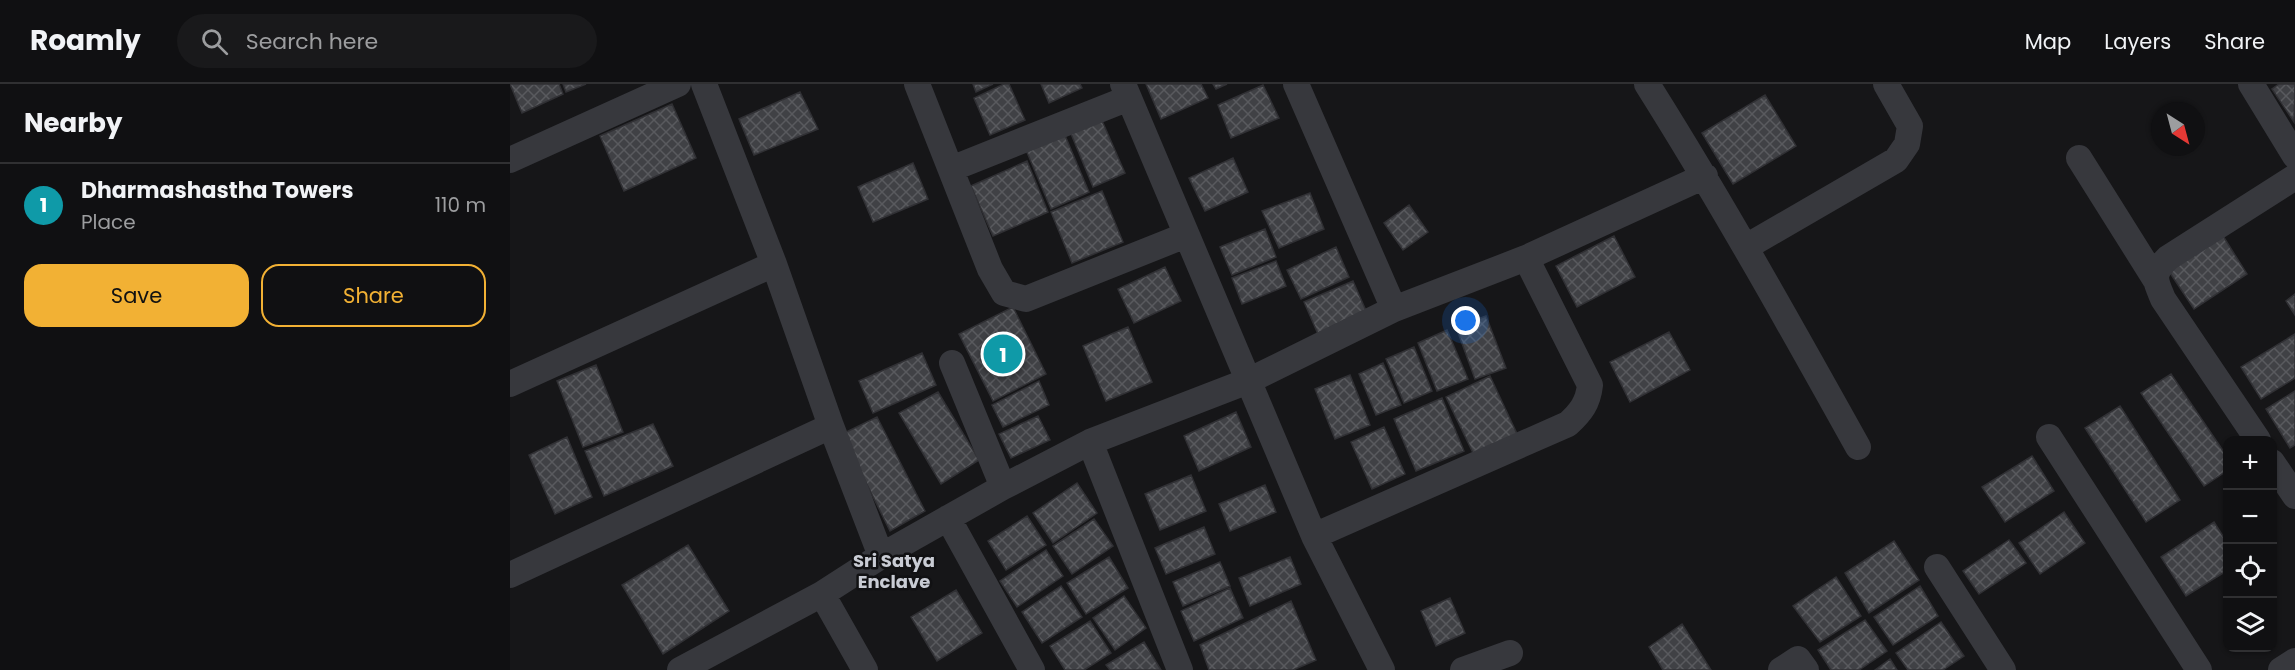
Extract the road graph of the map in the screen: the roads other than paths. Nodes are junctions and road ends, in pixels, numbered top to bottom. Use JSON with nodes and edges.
{"nodes":[{"id":1,"x":678,"y":84,"type":"edge"},
{"id":2,"x":704,"y":84,"type":"edge"},
{"id":3,"x":917,"y":84,"type":"edge"},
{"id":4,"x":1296,"y":84,"type":"edge"},
{"id":5,"x":1647,"y":84,"type":"edge"},
{"id":6,"x":1886,"y":84,"type":"edge"},
{"id":7,"x":2252,"y":84,"type":"edge"},
{"id":8,"x":1126,"y":91,"type":"edge"},
{"id":9,"x":512,"y":154,"type":"edge"},
{"id":10,"x":2295,"y":156,"type":"edge"},
{"id":11,"x":2079,"y":158,"type":"dead end"},
{"id":12,"x":951,"y":169,"type":"junction"},
{"id":13,"x":1705,"y":176,"type":"junction"},
{"id":14,"x":2295,"y":177,"type":"edge"},
{"id":15,"x":1186,"y":235,"type":"junction"},
{"id":16,"x":1746,"y":247,"type":"junction"},
{"id":17,"x":1526,"y":258,"type":"junction"},
{"id":18,"x":774,"y":264,"type":"junction"},
{"id":19,"x":2155,"y":279,"type":"junction"},
{"id":20,"x":1394,"y":309,"type":"junction"},
{"id":21,"x":952,"y":363,"type":"dead end"},
{"id":22,"x":1248,"y":381,"type":"junction"},
{"id":23,"x":510,"y":384,"type":"edge"},
{"id":24,"x":831,"y":426,"type":"junction"},
{"id":25,"x":2255,"y":436,"type":"edge"},
{"id":26,"x":2049,"y":437,"type":"dead end"},
{"id":27,"x":1090,"y":442,"type":"junction"},
{"id":28,"x":1858,"y":447,"type":"dead end"},
{"id":29,"x":2277,"y":469,"type":"edge"},
{"id":30,"x":1003,"y":487,"type":"junction"},
{"id":31,"x":2295,"y":496,"type":"edge"},
{"id":32,"x":948,"y":518,"type":"junction"},
{"id":33,"x":1314,"y":536,"type":"junction"},
{"id":34,"x":881,"y":556,"type":"junction"},
{"id":35,"x":1937,"y":567,"type":"dead end"},
{"id":36,"x":510,"y":575,"type":"edge"},
{"id":37,"x":822,"y":594,"type":"junction"},
{"id":38,"x":1510,"y":653,"type":"dead end"},
{"id":39,"x":2295,"y":661,"type":"edge"},
{"id":40,"x":688,"y":668,"type":"edge"},
{"id":41,"x":865,"y":670,"type":"edge"},
{"id":42,"x":1032,"y":670,"type":"edge"},
{"id":43,"x":1180,"y":670,"type":"edge"},
{"id":44,"x":1382,"y":670,"type":"edge"},
{"id":45,"x":1463,"y":670,"type":"edge"},
{"id":46,"x":1781,"y":670,"type":"edge"},
{"id":47,"x":1806,"y":670,"type":"edge"},
{"id":48,"x":2003,"y":670,"type":"edge"},
{"id":49,"x":2199,"y":670,"type":"edge"},
{"id":50,"x":2281,"y":670,"type":"edge"}],
"edges":[{"from":1,"to":9,"type":"street"},
{"from":2,"to":18,"type":"street"},
{"from":3,"to":12,"type":"street"},
{"from":4,"to":20,"type":"street"},
{"from":5,"to":13,"type":"street"},
{"from":6,"to":16,"type":"street"},
{"from":7,"to":10,"type":"street"},
{"from":8,"to":12,"type":"street"},
{"from":8,"to":15,"type":"street"},
{"from":11,"to":19,"type":"street"},
{"from":12,"to":15,"type":"street"},
{"from":13,"to":16,"type":"street"},
{"from":13,"to":17,"type":"street"},
{"from":14,"to":19,"type":"street"},
{"from":15,"to":22,"type":"street"},
{"from":16,"to":28,"type":"street"},
{"from":17,"to":20,"type":"street"},
{"from":17,"to":33,"type":"street"},
{"from":18,"to":23,"type":"street"},
{"from":18,"to":24,"type":"street"},
{"from":19,"to":25,"type":"street"},
{"from":20,"to":22,"type":"street"},
{"from":21,"to":30,"type":"street"},
{"from":22,"to":27,"type":"street"},
{"from":22,"to":33,"type":"street"},
{"from":24,"to":34,"type":"street"},
{"from":24,"to":36,"type":"street"},
{"from":26,"to":49,"type":"street"},
{"from":27,"to":30,"type":"street"},
{"from":27,"to":43,"type":"street"},
{"from":29,"to":31,"type":"street"},
{"from":30,"to":32,"type":"street"},
{"from":32,"to":34,"type":"street"},
{"from":32,"to":42,"type":"street"},
{"from":33,"to":44,"type":"street"},
{"from":34,"to":37,"type":"street"},
{"from":35,"to":48,"type":"street"},
{"from":37,"to":40,"type":"street"},
{"from":37,"to":41,"type":"street"},
{"from":38,"to":45,"type":"street"},
{"from":39,"to":50,"type":"street"},
{"from":46,"to":47,"type":"street"}]}
